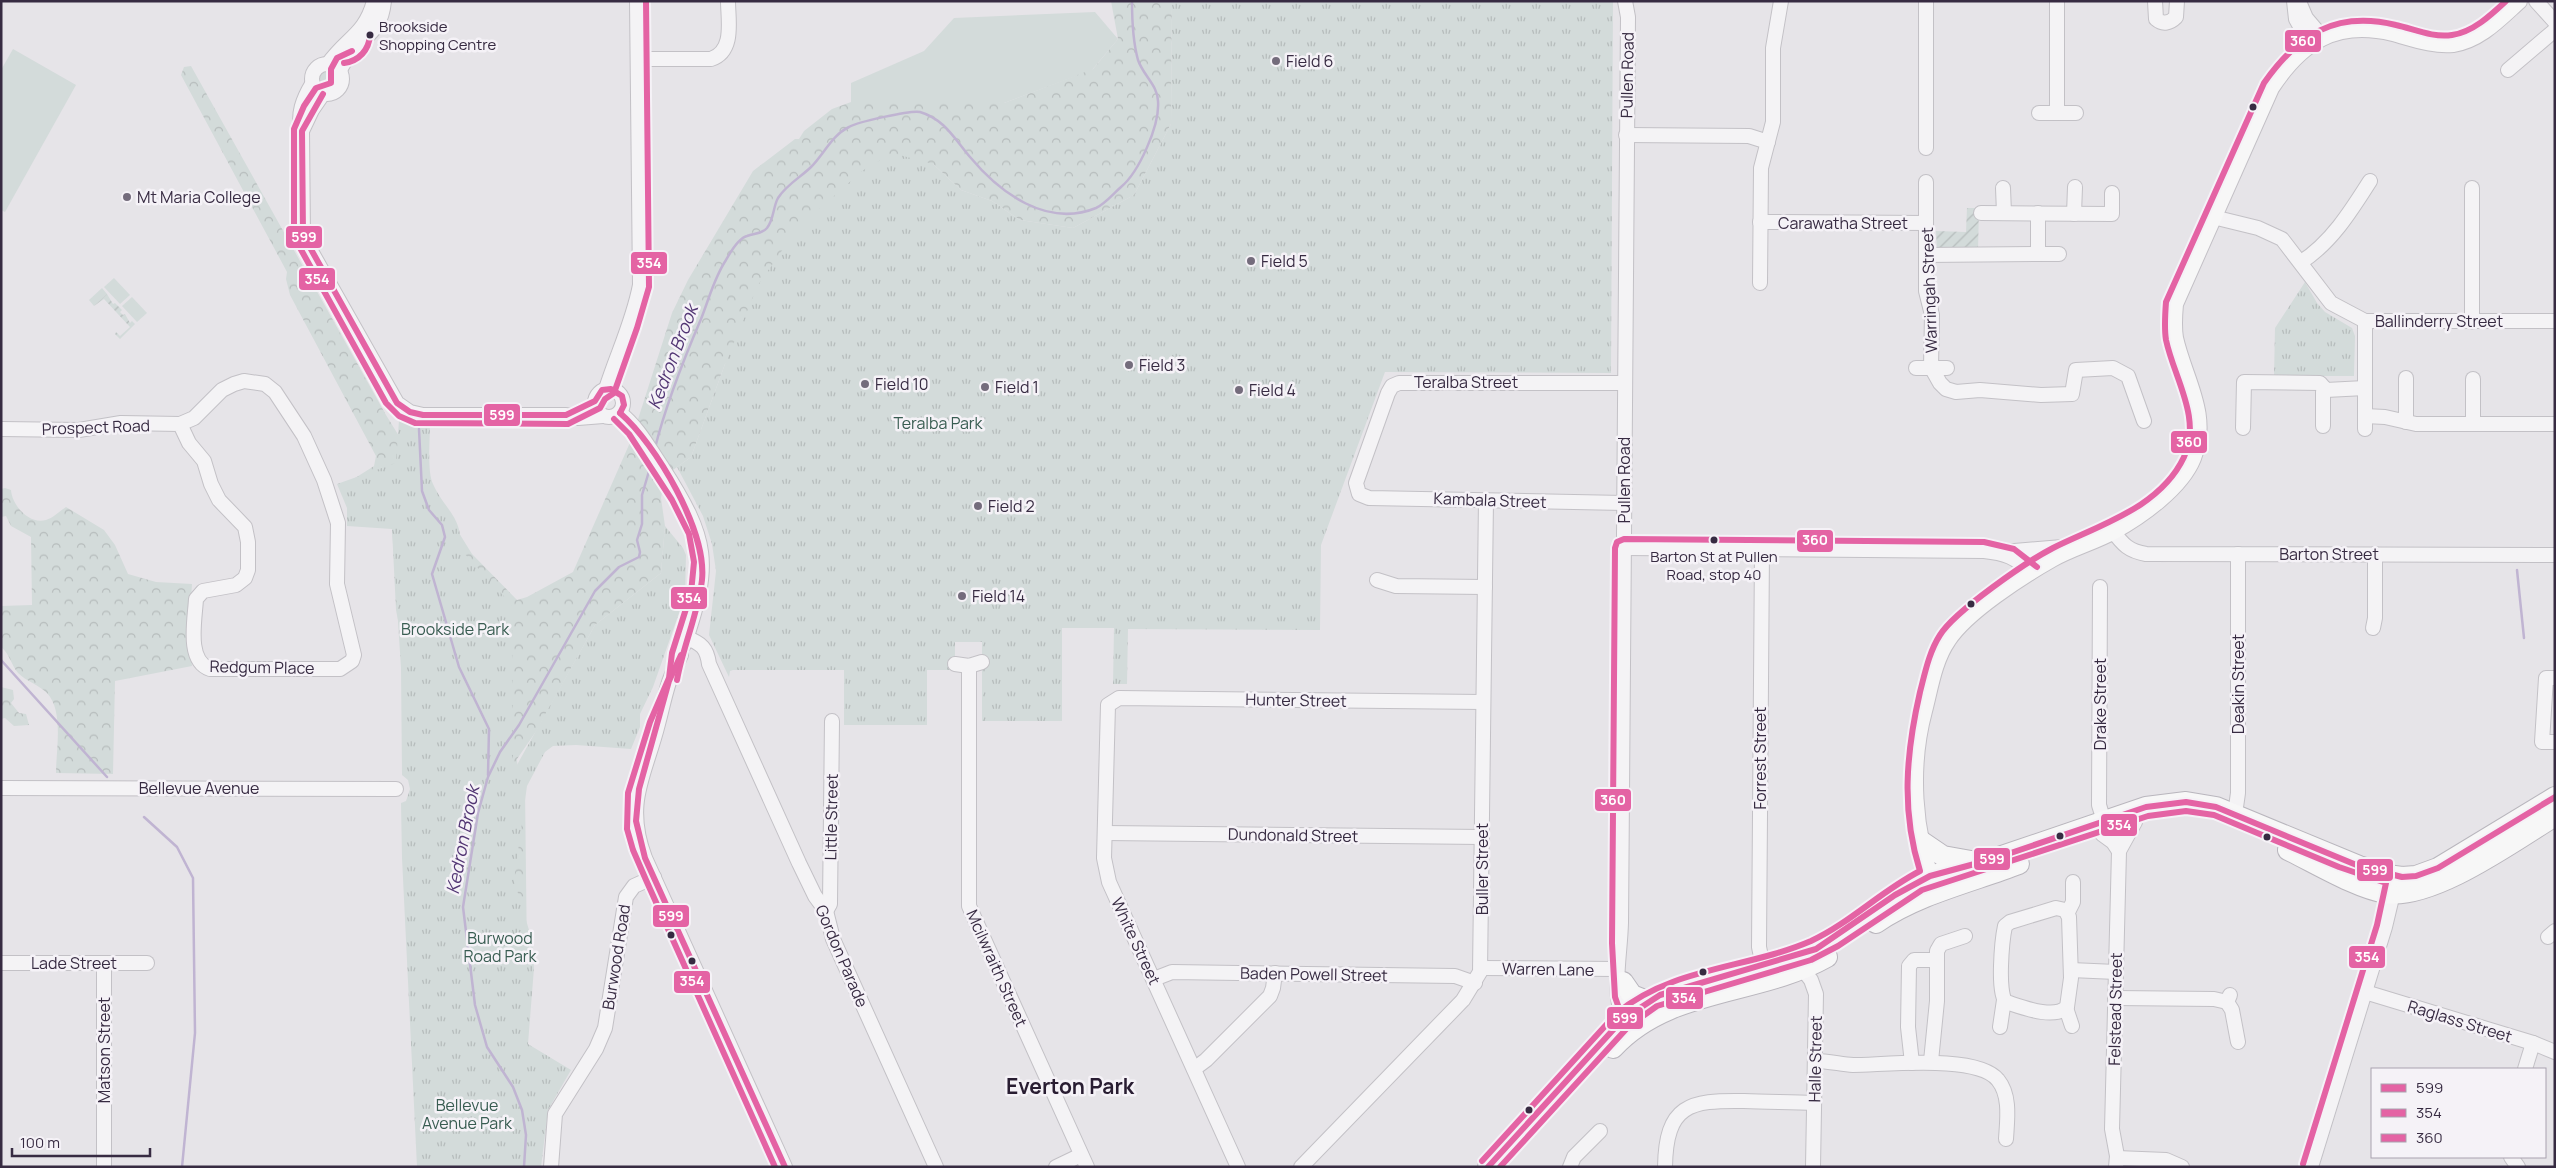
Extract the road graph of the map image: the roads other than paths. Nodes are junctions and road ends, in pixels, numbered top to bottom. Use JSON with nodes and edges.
{"nodes":[{"id":1,"x":374,"y":1,"type":"edge"},
{"id":2,"x":384,"y":1,"type":"edge"},
{"id":3,"x":637,"y":1,"type":"edge"},
{"id":4,"x":728,"y":1,"type":"edge"},
{"id":5,"x":1625,"y":1,"type":"edge"},
{"id":6,"x":1633,"y":1,"type":"edge"},
{"id":7,"x":1781,"y":1,"type":"edge"},
{"id":8,"x":1926,"y":1,"type":"edge"},
{"id":9,"x":2057,"y":1,"type":"edge"},
{"id":10,"x":2154,"y":1,"type":"edge"},
{"id":11,"x":2177,"y":1,"type":"edge"},
{"id":12,"x":2294,"y":1,"type":"edge"},
{"id":13,"x":2299,"y":1,"type":"edge"},
{"id":14,"x":2519,"y":1,"type":"edge"},
{"id":15,"x":2536,"y":1,"type":"edge"},
{"id":16,"x":1628,"y":18,"type":"junction"},
{"id":17,"x":2555,"y":22,"type":"edge"},
{"id":18,"x":2555,"y":30,"type":"edge"},
{"id":19,"x":2316,"y":41,"type":"junction"},
{"id":20,"x":638,"y":59,"type":"junction"},
{"id":21,"x":333,"y":68,"type":"junction"},
{"id":22,"x":2508,"y":70,"type":"dead end"},
{"id":23,"x":312,"y":84,"type":"junction"},
{"id":24,"x":323,"y":94,"type":"junction"},
{"id":25,"x":2039,"y":113,"type":"dead end"},
{"id":26,"x":2057,"y":113,"type":"junction"},
{"id":27,"x":2076,"y":113,"type":"dead end"},
{"id":28,"x":302,"y":131,"type":"junction"},
{"id":29,"x":1626,"y":135,"type":"junction"},
{"id":30,"x":1768,"y":142,"type":"junction"},
{"id":31,"x":1926,"y":148,"type":"dead end"},
{"id":32,"x":2370,"y":181,"type":"dead end"},
{"id":33,"x":1926,"y":182,"type":"dead end"},
{"id":34,"x":2075,"y":187,"type":"dead end"},
{"id":35,"x":2003,"y":188,"type":"dead end"},
{"id":36,"x":2472,"y":188,"type":"dead end"},
{"id":37,"x":2112,"y":193,"type":"dead end"},
{"id":38,"x":1981,"y":213,"type":"dead end"},
{"id":39,"x":2004,"y":213,"type":"junction"},
{"id":40,"x":2038,"y":213,"type":"junction"},
{"id":41,"x":2074,"y":214,"type":"junction"},
{"id":42,"x":2213,"y":217,"type":"junction"},
{"id":43,"x":1760,"y":222,"type":"junction"},
{"id":44,"x":1926,"y":223,"type":"junction"},
{"id":45,"x":2038,"y":254,"type":"junction"},
{"id":46,"x":2060,"y":254,"type":"dead end"},
{"id":47,"x":1926,"y":256,"type":"junction"},
{"id":48,"x":2301,"y":262,"type":"junction"},
{"id":49,"x":1760,"y":283,"type":"dead end"},
{"id":50,"x":2365,"y":321,"type":"junction"},
{"id":51,"x":2555,"y":321,"type":"edge"},
{"id":52,"x":2472,"y":322,"type":"junction"},
{"id":53,"x":1916,"y":368,"type":"dead end"},
{"id":54,"x":1931,"y":368,"type":"junction"},
{"id":55,"x":1947,"y":368,"type":"dead end"},
{"id":56,"x":2406,"y":378,"type":"dead end"},
{"id":57,"x":2473,"y":379,"type":"dead end"},
{"id":58,"x":1624,"y":383,"type":"junction"},
{"id":59,"x":2365,"y":388,"type":"junction"},
{"id":60,"x":2326,"y":390,"type":"junction"},
{"id":61,"x":613,"y":391,"type":"junction"},
{"id":62,"x":595,"y":401,"type":"junction"},
{"id":63,"x":620,"y":413,"type":"junction"},
{"id":64,"x":566,"y":415,"type":"junction"},
{"id":65,"x":602,"y":416,"type":"junction"},
{"id":66,"x":2144,"y":421,"type":"dead end"},
{"id":67,"x":2406,"y":422,"type":"junction"},
{"id":68,"x":180,"y":424,"type":"junction"},
{"id":69,"x":2474,"y":424,"type":"junction"},
{"id":70,"x":2555,"y":424,"type":"edge"},
{"id":71,"x":2323,"y":426,"type":"dead end"},
{"id":72,"x":2243,"y":428,"type":"dead end"},
{"id":73,"x":1,"y":429,"type":"edge"},
{"id":74,"x":1358,"y":492,"type":"joint"},
{"id":75,"x":1486,"y":500,"type":"junction"},
{"id":76,"x":1624,"y":502,"type":"junction"},
{"id":77,"x":2113,"y":531,"type":"junction"},
{"id":78,"x":2079,"y":546,"type":"junction"},
{"id":79,"x":1624,"y":548,"type":"junction"},
{"id":80,"x":1762,"y":549,"type":"junction"},
{"id":81,"x":2000,"y":552,"type":"junction"},
{"id":82,"x":2238,"y":554,"type":"junction"},
{"id":83,"x":2375,"y":554,"type":"junction"},
{"id":84,"x":2555,"y":555,"type":"edge"},
{"id":85,"x":2030,"y":573,"type":"junction"},
{"id":86,"x":1376,"y":580,"type":"dead end"},
{"id":87,"x":1485,"y":586,"type":"junction"},
{"id":88,"x":2100,"y":587,"type":"dead end"},
{"id":89,"x":2373,"y":628,"type":"dead end"},
{"id":90,"x":683,"y":648,"type":"junction"},
{"id":91,"x":968,"y":664,"type":"dead end"},
{"id":92,"x":2555,"y":678,"type":"edge"},
{"id":93,"x":1110,"y":702,"type":"joint"},
{"id":94,"x":1483,"y":702,"type":"junction"},
{"id":95,"x":832,"y":721,"type":"dead end"},
{"id":96,"x":2555,"y":742,"type":"edge"},
{"id":97,"x":1,"y":788,"type":"edge"},
{"id":98,"x":396,"y":789,"type":"dead end"},
{"id":99,"x":2555,"y":797,"type":"edge"},
{"id":100,"x":2235,"y":814,"type":"junction"},
{"id":101,"x":2555,"y":816,"type":"edge"},
{"id":102,"x":2135,"y":822,"type":"junction"},
{"id":103,"x":2103,"y":828,"type":"junction"},
{"id":104,"x":1105,"y":833,"type":"junction"},
{"id":105,"x":1482,"y":838,"type":"junction"},
{"id":106,"x":1921,"y":841,"type":"junction"},
{"id":107,"x":2119,"y":851,"type":"junction"},
{"id":108,"x":1982,"y":862,"type":"junction"},
{"id":109,"x":654,"y":877,"type":"junction"},
{"id":110,"x":2073,"y":882,"type":"dead end"},
{"id":111,"x":1934,"y":885,"type":"junction"},
{"id":112,"x":2395,"y":885,"type":"junction"},
{"id":113,"x":826,"y":910,"type":"junction"},
{"id":114,"x":2068,"y":912,"type":"junction"},
{"id":115,"x":1965,"y":936,"type":"dead end"},
{"id":116,"x":1937,"y":960,"type":"junction"},
{"id":117,"x":1,"y":963,"type":"edge"},
{"id":118,"x":104,"y":963,"type":"junction"},
{"id":119,"x":147,"y":963,"type":"dead end"},
{"id":120,"x":1798,"y":963,"type":"junction"},
{"id":121,"x":1762,"y":966,"type":"junction"},
{"id":122,"x":1481,"y":968,"type":"junction"},
{"id":123,"x":2071,"y":970,"type":"junction"},
{"id":124,"x":2116,"y":972,"type":"junction"},
{"id":125,"x":1274,"y":973,"type":"junction"},
{"id":126,"x":1620,"y":976,"type":"junction"},
{"id":127,"x":1154,"y":979,"type":"junction"},
{"id":128,"x":1475,"y":983,"type":"junction"},
{"id":129,"x":2365,"y":992,"type":"junction"},
{"id":130,"x":2115,"y":998,"type":"junction"},
{"id":131,"x":2004,"y":1000,"type":"junction"},
{"id":132,"x":1647,"y":1001,"type":"junction"},
{"id":133,"x":2066,"y":1008,"type":"junction"},
{"id":134,"x":1629,"y":1023,"type":"junction"},
{"id":135,"x":2072,"y":1026,"type":"dead end"},
{"id":136,"x":2000,"y":1028,"type":"dead end"},
{"id":137,"x":2238,"y":1042,"type":"dead end"},
{"id":138,"x":2533,"y":1043,"type":"junction"},
{"id":139,"x":2555,"y":1052,"type":"edge"},
{"id":140,"x":1815,"y":1061,"type":"junction"},
{"id":141,"x":1930,"y":1061,"type":"junction"},
{"id":142,"x":1912,"y":1063,"type":"junction"},
{"id":143,"x":2525,"y":1068,"type":"edge"},
{"id":144,"x":1194,"y":1069,"type":"junction"},
{"id":145,"x":1814,"y":1102,"type":"junction"},
{"id":146,"x":1600,"y":1131,"type":"dead end"},
{"id":147,"x":2006,"y":1139,"type":"dead end"},
{"id":148,"x":1084,"y":1161,"type":"edge"},
{"id":149,"x":2116,"y":1163,"type":"edge"},
{"id":150,"x":104,"y":1167,"type":"edge"},
{"id":151,"x":551,"y":1167,"type":"edge"},
{"id":152,"x":784,"y":1167,"type":"edge"},
{"id":153,"x":936,"y":1167,"type":"edge"},
{"id":154,"x":1056,"y":1167,"type":"edge"},
{"id":155,"x":1238,"y":1167,"type":"edge"},
{"id":156,"x":1301,"y":1167,"type":"edge"},
{"id":157,"x":1488,"y":1167,"type":"edge"},
{"id":158,"x":1503,"y":1167,"type":"edge"},
{"id":159,"x":1570,"y":1167,"type":"edge"},
{"id":160,"x":1665,"y":1167,"type":"edge"},
{"id":161,"x":1813,"y":1167,"type":"edge"},
{"id":162,"x":2182,"y":1167,"type":"edge"},
{"id":163,"x":2311,"y":1167,"type":"edge"}],
"edges":[{"from":1,"to":21,"type":"street"},
{"from":2,"to":21,"type":"street"},
{"from":3,"to":20,"type":"street"},
{"from":4,"to":20,"type":"street"},
{"from":5,"to":16,"type":"street","name":"Pullen Road"},
{"from":6,"to":16,"type":"street","name":"Pullen Road"},
{"from":7,"to":30,"type":"street"},
{"from":8,"to":31,"type":"street"},
{"from":9,"to":26,"type":"street"},
{"from":10,"to":11,"type":"street"},
{"from":12,"to":19,"type":"street"},
{"from":13,"to":19,"type":"street"},
{"from":14,"to":19,"type":"main road"},
{"from":15,"to":17,"type":"street"},
{"from":16,"to":29,"type":"street","name":"Pullen Road"},
{"from":18,"to":22,"type":"street"},
{"from":19,"to":42,"type":"main road"},
{"from":20,"to":61,"type":"street"},
{"from":21,"to":23,"type":"street"},
{"from":21,"to":24,"type":"street"},
{"from":23,"to":24,"type":"street"},
{"from":23,"to":28,"type":"street"},
{"from":24,"to":28,"type":"street"},
{"from":25,"to":26,"type":"street"},
{"from":26,"to":27,"type":"street"},
{"from":28,"to":64,"type":"street"},
{"from":29,"to":30,"type":"street"},
{"from":29,"to":58,"type":"street","name":"Pullen Road"},
{"from":30,"to":43,"type":"street"},
{"from":32,"to":48,"type":"street"},
{"from":33,"to":44,"type":"street","name":"Warringah Street"},
{"from":34,"to":41,"type":"street"},
{"from":35,"to":39,"type":"street"},
{"from":36,"to":52,"type":"street"},
{"from":37,"to":41,"type":"street"},
{"from":38,"to":39,"type":"street"},
{"from":39,"to":40,"type":"street"},
{"from":40,"to":41,"type":"street"},
{"from":40,"to":45,"type":"street"},
{"from":42,"to":48,"type":"street","name":"Ballinderry Street"},
{"from":42,"to":77,"type":"main road"},
{"from":43,"to":44,"type":"street","name":"Carawatha Street"},
{"from":43,"to":49,"type":"street"},
{"from":44,"to":47,"type":"street","name":"Warringah Street"},
{"from":45,"to":46,"type":"street"},
{"from":45,"to":47,"type":"street"},
{"from":47,"to":54,"type":"street","name":"Warringah Street"},
{"from":48,"to":50,"type":"street","name":"Ballinderry Street"},
{"from":50,"to":52,"type":"street","name":"Ballinderry Street"},
{"from":50,"to":59,"type":"street"},
{"from":51,"to":52,"type":"street","name":"Ballinderry Street"},
{"from":53,"to":54,"type":"street","name":"Warringah Street"},
{"from":54,"to":55,"type":"street","name":"Warringah Street"},
{"from":54,"to":66,"type":"street"},
{"from":56,"to":67,"type":"street"},
{"from":57,"to":69,"type":"street"},
{"from":58,"to":74,"type":"street","name":"Teralba Street"},
{"from":58,"to":76,"type":"street","name":"Pullen Road"},
{"from":59,"to":60,"type":"street"},
{"from":59,"to":67,"type":"street"},
{"from":60,"to":71,"type":"street"},
{"from":60,"to":72,"type":"street"},
{"from":61,"to":62,"type":"street"},
{"from":61,"to":63,"type":"street"},
{"from":62,"to":64,"type":"street"},
{"from":62,"to":65,"type":"street"},
{"from":63,"to":65,"type":"street"},
{"from":63,"to":90,"type":"street"},
{"from":64,"to":65,"type":"street"},
{"from":67,"to":69,"type":"street"},
{"from":68,"to":68,"type":"street","name":"Redgum Place"},
{"from":68,"to":73,"type":"street","name":"Prospect Road"},
{"from":69,"to":70,"type":"street"},
{"from":74,"to":75,"type":"street","name":"Kambala Street"},
{"from":75,"to":76,"type":"street","name":"Kambala Street"},
{"from":75,"to":87,"type":"street","name":"Buller Street"},
{"from":76,"to":79,"type":"street","name":"Pullen Road"},
{"from":77,"to":78,"type":"main road"},
{"from":77,"to":82,"type":"street","name":"Barton Street"},
{"from":78,"to":81,"type":"street"},
{"from":78,"to":85,"type":"main road"},
{"from":79,"to":80,"type":"street"},
{"from":79,"to":126,"type":"street","name":"Pullen Road"},
{"from":80,"to":81,"type":"street"},
{"from":80,"to":121,"type":"street","name":"Forrest Street"},
{"from":81,"to":85,"type":"street"},
{"from":82,"to":83,"type":"street","name":"Barton Street"},
{"from":82,"to":100,"type":"street","name":"Deakin Street"},
{"from":83,"to":84,"type":"street","name":"Barton Street"},
{"from":83,"to":89,"type":"street"},
{"from":85,"to":106,"type":"main road"},
{"from":86,"to":87,"type":"street"},
{"from":87,"to":94,"type":"street","name":"Buller Street"},
{"from":88,"to":103,"type":"street","name":"Drake Street"},
{"from":90,"to":109,"type":"street"},
{"from":90,"to":113,"type":"street","name":"Gordon Parade"},
{"from":91,"to":148,"type":"street","name":"Mcilwraith Street"},
{"from":92,"to":96,"type":"street"},
{"from":93,"to":94,"type":"street","name":"Hunter Street"},
{"from":93,"to":104,"type":"street","name":"White Street"},
{"from":94,"to":105,"type":"street","name":"Buller Street"},
{"from":95,"to":113,"type":"street","name":"Little Street"},
{"from":97,"to":98,"type":"street","name":"Bellevue Avenue"},
{"from":99,"to":112,"type":"highway"},
{"from":100,"to":103,"type":"highway"},
{"from":100,"to":112,"type":"highway"},
{"from":101,"to":112,"type":"highway"},
{"from":102,"to":103,"type":"highway"},
{"from":102,"to":107,"type":"street","name":"Felstead Street"},
{"from":102,"to":112,"type":"highway"},
{"from":103,"to":107,"type":"street"},
{"from":103,"to":108,"type":"highway"},
{"from":103,"to":111,"type":"highway"},
{"from":104,"to":105,"type":"street","name":"Dundonald Street"},
{"from":104,"to":127,"type":"street","name":"White Street"},
{"from":105,"to":122,"type":"street","name":"Buller Street"},
{"from":106,"to":108,"type":"highway"},
{"from":106,"to":111,"type":"main road"},
{"from":107,"to":124,"type":"street","name":"Felstead Street"},
{"from":108,"to":111,"type":"highway"},
{"from":109,"to":151,"type":"street","name":"Burwood Road"},
{"from":109,"to":152,"type":"street"},
{"from":110,"to":114,"type":"street"},
{"from":111,"to":120,"type":"highway"},
{"from":112,"to":129,"type":"street"},
{"from":113,"to":153,"type":"street","name":"Gordon Parade"},
{"from":114,"to":123,"type":"street"},
{"from":114,"to":131,"type":"street"},
{"from":115,"to":116,"type":"street"},
{"from":116,"to":141,"type":"street"},
{"from":116,"to":142,"type":"street"},
{"from":117,"to":118,"type":"street","name":"Lade Street"},
{"from":118,"to":119,"type":"street","name":"Lade Street"},
{"from":118,"to":150,"type":"street","name":"Matson Street"},
{"from":120,"to":121,"type":"highway"},
{"from":120,"to":134,"type":"highway"},
{"from":120,"to":140,"type":"street","name":"Halle Street"},
{"from":121,"to":132,"type":"highway"},
{"from":122,"to":126,"type":"street","name":"Warren Lane"},
{"from":122,"to":128,"type":"street","name":"Buller Street"},
{"from":123,"to":124,"type":"street"},
{"from":123,"to":133,"type":"street"},
{"from":124,"to":130,"type":"street","name":"Felstead Street"},
{"from":125,"to":127,"type":"street","name":"Baden Powell Street"},
{"from":125,"to":128,"type":"street","name":"Baden Powell Street"},
{"from":125,"to":144,"type":"street"},
{"from":126,"to":132,"type":"highway"},
{"from":126,"to":134,"type":"street","name":"Pullen Road"},
{"from":127,"to":144,"type":"street","name":"White Street"},
{"from":128,"to":156,"type":"street","name":"Buller Street"},
{"from":129,"to":138,"type":"street","name":"Raglass Street"},
{"from":129,"to":163,"type":"street"},
{"from":130,"to":137,"type":"street"},
{"from":130,"to":149,"type":"street","name":"Felstead Street"},
{"from":131,"to":133,"type":"street"},
{"from":131,"to":136,"type":"street"},
{"from":132,"to":134,"type":"highway"},
{"from":133,"to":135,"type":"street"},
{"from":134,"to":157,"type":"highway"},
{"from":134,"to":158,"type":"highway"},
{"from":138,"to":139,"type":"street","name":"Raglass Street"},
{"from":138,"to":143,"type":"street"},
{"from":140,"to":142,"type":"street"},
{"from":140,"to":145,"type":"street","name":"Halle Street"},
{"from":141,"to":142,"type":"street"},
{"from":141,"to":147,"type":"street"},
{"from":144,"to":155,"type":"street","name":"White Street"},
{"from":145,"to":160,"type":"street"},
{"from":145,"to":161,"type":"street","name":"Halle Street"},
{"from":146,"to":159,"type":"street"},
{"from":148,"to":154,"type":"street"},
{"from":149,"to":162,"type":"street"}]}
